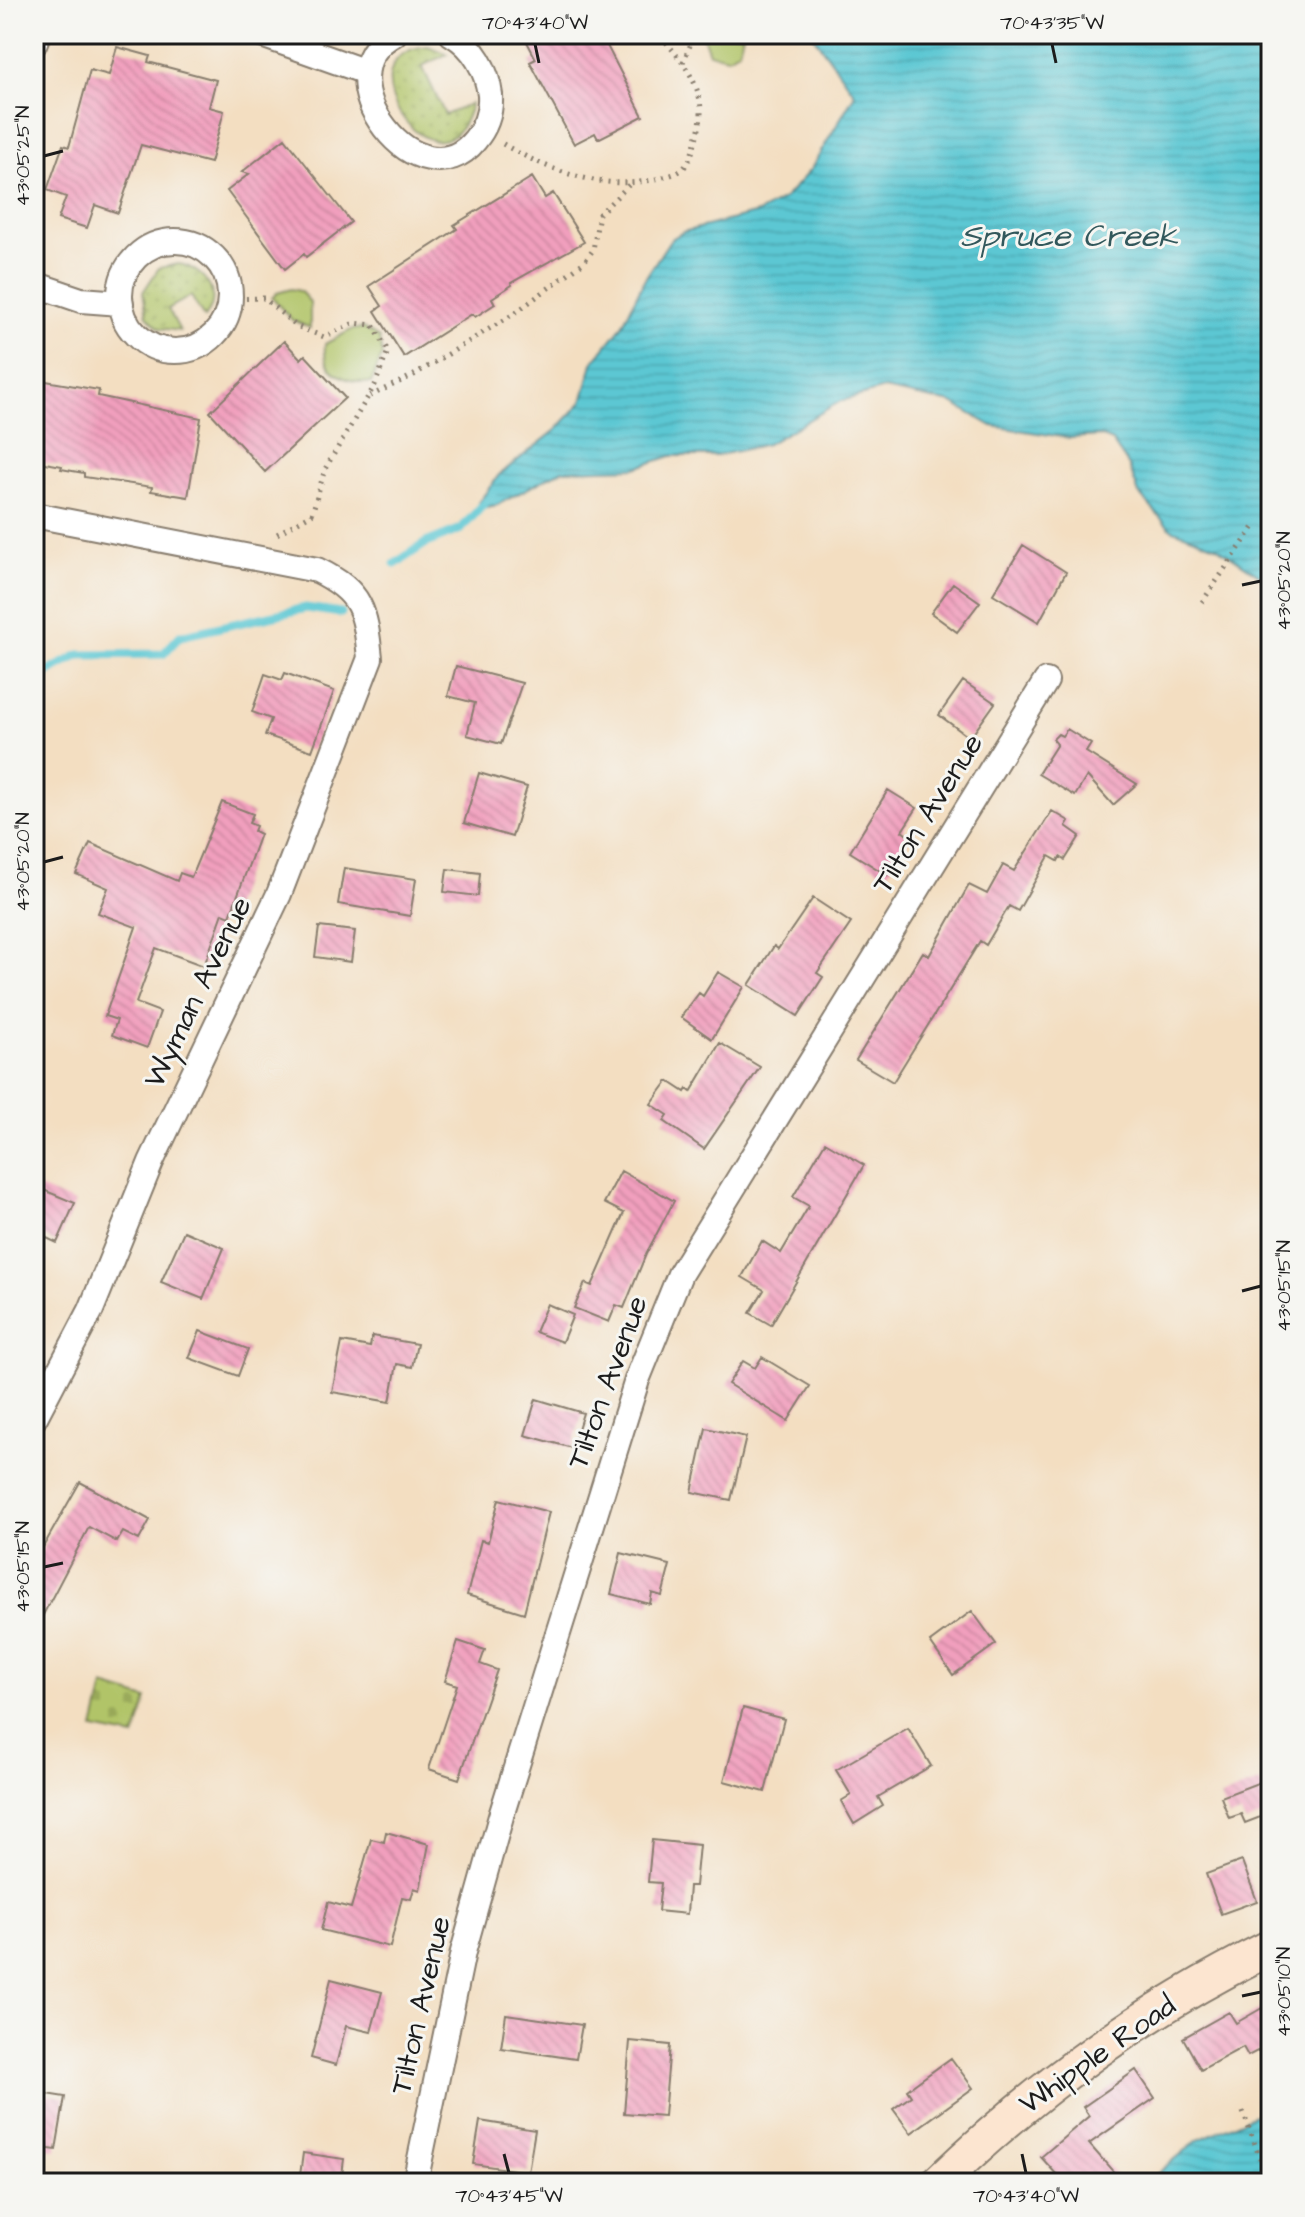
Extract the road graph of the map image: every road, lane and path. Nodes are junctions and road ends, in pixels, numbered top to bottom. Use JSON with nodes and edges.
{"nodes":[{"id":1,"x":38,"y":34,"type":"edge"},
{"id":2,"x":259,"y":34,"type":"edge"},
{"id":3,"x":394,"y":34,"type":"edge"},
{"id":4,"x":452,"y":34,"type":"edge"},
{"id":5,"x":659,"y":34,"type":"edge"},
{"id":6,"x":699,"y":34,"type":"edge"},
{"id":7,"x":34,"y":44,"type":"edge"},
{"id":8,"x":683,"y":62,"type":"junction"},
{"id":9,"x":366,"y":72,"type":"junction"},
{"id":10,"x":482,"y":130,"type":"junction"},
{"id":11,"x":632,"y":183,"type":"junction"},
{"id":12,"x":34,"y":284,"type":"edge"},
{"id":13,"x":230,"y":299,"type":"junction"},
{"id":14,"x":121,"y":303,"type":"junction"},
{"id":15,"x":369,"y":396,"type":"junction"},
{"id":16,"x":34,"y":515,"type":"edge"},
{"id":17,"x":1254,"y":527,"type":"dead end"},
{"id":18,"x":234,"y":551,"type":"junction"},
{"id":19,"x":1202,"y":602,"type":"dead end"},
{"id":20,"x":1046,"y":681,"type":"dead end"},
{"id":21,"x":34,"y":1419,"type":"edge"},
{"id":22,"x":1271,"y":1947,"type":"edge"},
{"id":23,"x":1243,"y":2112,"type":"dead end"},
{"id":24,"x":415,"y":2183,"type":"edge"},
{"id":25,"x":938,"y":2183,"type":"edge"},
{"id":26,"x":1269,"y":2183,"type":"edge"}],
"edges":[{"from":1,"to":7,"type":"street"},
{"from":2,"to":9,"type":"street"},
{"from":3,"to":9,"type":"street"},
{"from":4,"to":10,"type":"street"},
{"from":5,"to":8,"type":"path"},
{"from":6,"to":8,"type":"path"},
{"from":8,"to":11,"type":"path"},
{"from":9,"to":10,"type":"street"},
{"from":10,"to":11,"type":"path"},
{"from":11,"to":15,"type":"path"},
{"from":12,"to":14,"type":"street"},
{"from":13,"to":14,"type":"street"},
{"from":13,"to":14,"type":"street"},
{"from":13,"to":15,"type":"path"},
{"from":15,"to":18,"type":"path"},
{"from":16,"to":18,"type":"street"},
{"from":17,"to":19,"type":"path"},
{"from":18,"to":21,"type":"street","name":"Wyman Avenue"},
{"from":20,"to":24,"type":"street","name":"Tilton Avenue"},
{"from":22,"to":25,"type":"main road","name":"Whipple Road"},
{"from":23,"to":26,"type":"path"}]}
